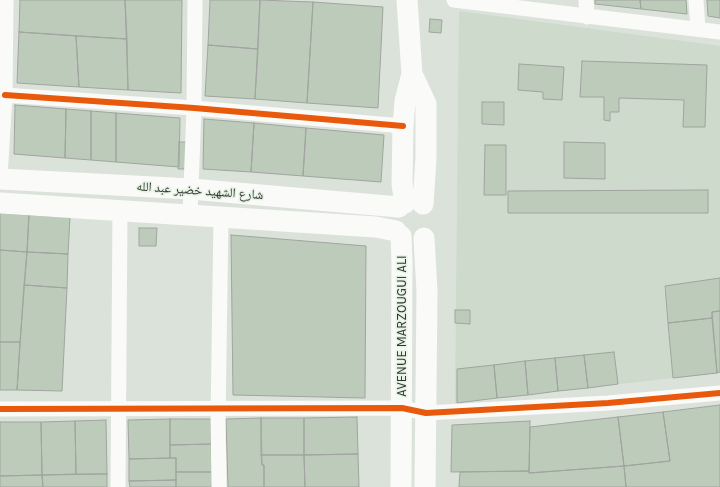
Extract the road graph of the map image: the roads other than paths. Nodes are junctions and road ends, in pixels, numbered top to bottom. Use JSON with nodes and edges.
{"nodes":[{"id":1,"x":6,"y":0,"type":"edge"},
{"id":2,"x":195,"y":0,"type":"edge"},
{"id":3,"x":407,"y":0,"type":"edge"},
{"id":4,"x":454,"y":0,"type":"edge"},
{"id":5,"x":586,"y":0,"type":"edge"},
{"id":6,"x":696,"y":0,"type":"edge"},
{"id":7,"x":586,"y":17,"type":"junction"},
{"id":8,"x":3,"y":29,"type":"edge"},
{"id":9,"x":698,"y":29,"type":"junction"},
{"id":10,"x":720,"y":32,"type":"edge"},
{"id":11,"x":412,"y":74,"type":"junction"},
{"id":12,"x":4,"y":95,"type":"junction"},
{"id":13,"x":194,"y":108,"type":"junction"},
{"id":14,"x":403,"y":126,"type":"junction"},
{"id":15,"x":0,"y":178,"type":"edge"},
{"id":16,"x":191,"y":190,"type":"junction"},
{"id":17,"x":0,"y":203,"type":"edge"},
{"id":18,"x":409,"y":204,"type":"junction"},
{"id":19,"x":120,"y":210,"type":"junction"},
{"id":20,"x":190,"y":214,"type":"junction"},
{"id":21,"x":221,"y":217,"type":"junction"},
{"id":22,"x":398,"y":234,"type":"junction"},
{"id":23,"x":424,"y":238,"type":"junction"},
{"id":24,"x":720,"y":393,"type":"edge"},
{"id":25,"x":402,"y":408,"type":"junction"},
{"id":26,"x":0,"y":409,"type":"edge"},
{"id":27,"x":118,"y":409,"type":"junction"},
{"id":28,"x":219,"y":409,"type":"junction"},
{"id":29,"x":426,"y":414,"type":"junction"},
{"id":30,"x":118,"y":487,"type":"edge"},
{"id":31,"x":219,"y":487,"type":"edge"},
{"id":32,"x":401,"y":487,"type":"edge"},
{"id":33,"x":425,"y":487,"type":"edge"}],
"edges":[{"from":1,"to":8,"type":"street"},
{"from":2,"to":13,"type":"street"},
{"from":3,"to":11,"type":"main road"},
{"from":4,"to":7,"type":"street"},
{"from":5,"to":7,"type":"street"},
{"from":6,"to":9,"type":"street"},
{"from":7,"to":9,"type":"street"},
{"from":8,"to":12,"type":"street"},
{"from":9,"to":10,"type":"street"},
{"from":11,"to":14,"type":"main road"},
{"from":11,"to":18,"type":"main road"},
{"from":12,"to":13,"type":"street"},
{"from":12,"to":15,"type":"street"},
{"from":13,"to":14,"type":"street"},
{"from":13,"to":16,"type":"street"},
{"from":14,"to":18,"type":"main road"},
{"from":15,"to":16,"type":"main road","name":"شارع الشهيد خضير عبد الله"},
{"from":16,"to":18,"type":"main road","name":"شارع الشهيد خضير عبد الله"},
{"from":16,"to":20,"type":"street"},
{"from":17,"to":19,"type":"main road","name":"شارع الشهيد خضير عبد الله"},
{"from":18,"to":22,"type":"main road"},
{"from":18,"to":23,"type":"main road"},
{"from":19,"to":20,"type":"main road","name":"شارع الشهيد خضير عبد الله"},
{"from":19,"to":27,"type":"street"},
{"from":20,"to":21,"type":"main road","name":"شارع الشهيد خضير عبد الله"},
{"from":21,"to":22,"type":"main road","name":"شارع الشهيد خضير عبد الله"},
{"from":21,"to":28,"type":"street"},
{"from":22,"to":23,"type":"main road"},
{"from":22,"to":25,"type":"main road","name":"AVENUE MARZOUGUI ALI"},
{"from":23,"to":29,"type":"main road","name":"AVENUE MARZOUGUI ALI"},
{"from":24,"to":29,"type":"street"},
{"from":25,"to":28,"type":"street"},
{"from":25,"to":29,"type":"street"},
{"from":25,"to":32,"type":"main road","name":"AVENUE MARZOUGUI ALI"},
{"from":26,"to":27,"type":"street"},
{"from":27,"to":28,"type":"street"},
{"from":27,"to":30,"type":"street"},
{"from":28,"to":31,"type":"street"},
{"from":29,"to":33,"type":"main road","name":"AVENUE MARZOUGUI ALI"}]}
